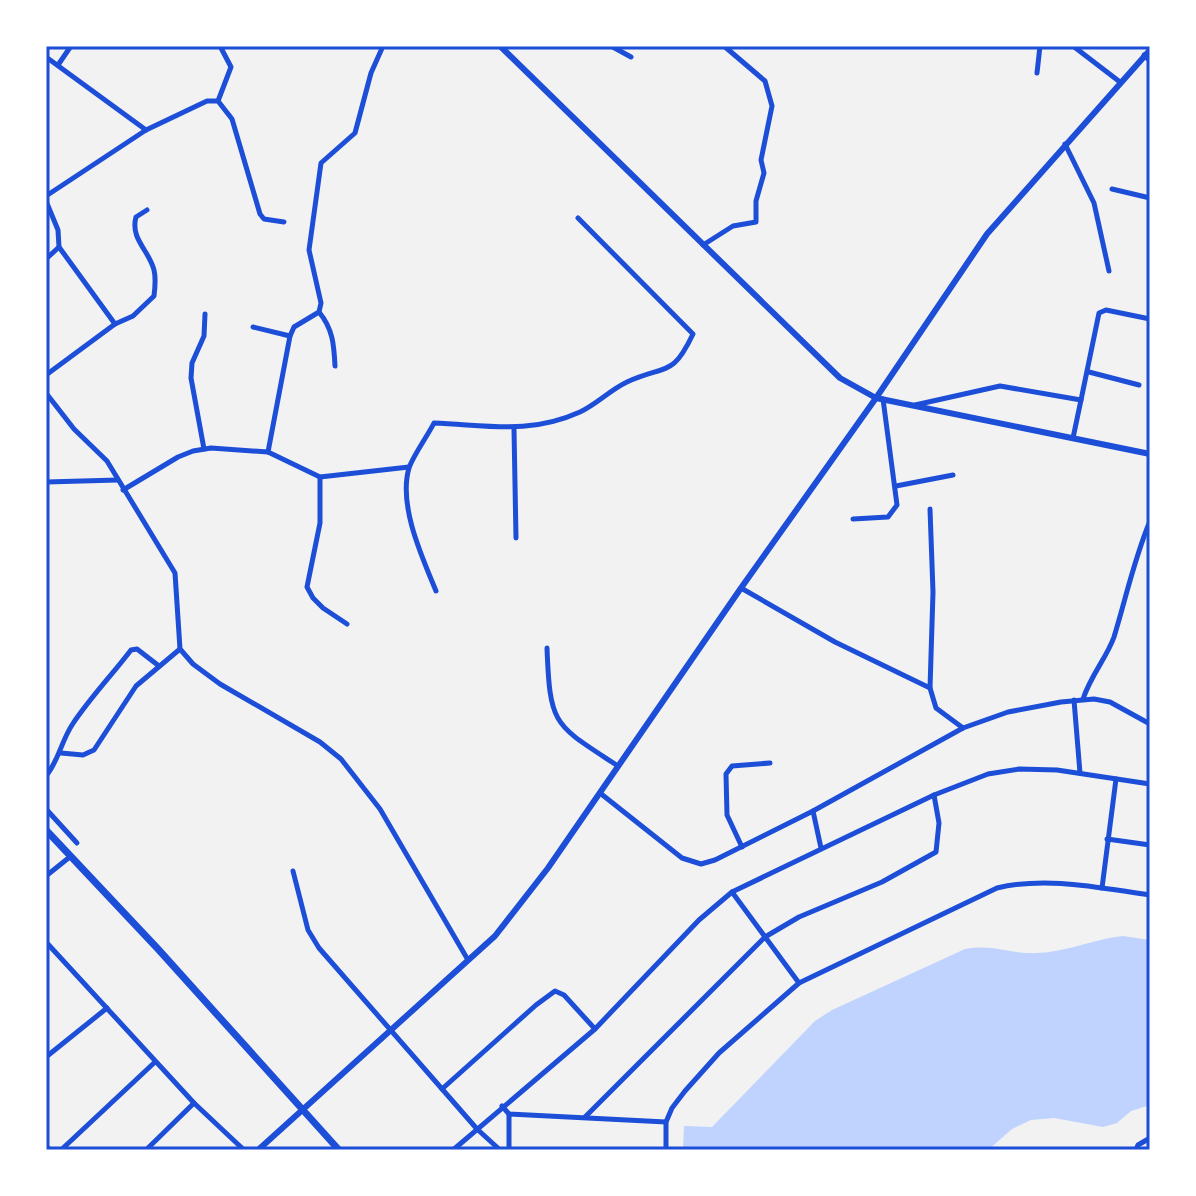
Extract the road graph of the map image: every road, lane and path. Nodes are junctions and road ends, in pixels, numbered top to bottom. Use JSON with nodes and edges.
{"nodes":[{"id":1,"x":71,"y":46,"type":"edge"},
{"id":2,"x":220,"y":46,"type":"edge"},
{"id":3,"x":383,"y":46,"type":"edge"},
{"id":4,"x":500,"y":46,"type":"edge"},
{"id":5,"x":611,"y":46,"type":"edge"},
{"id":6,"x":724,"y":46,"type":"edge"},
{"id":7,"x":1040,"y":46,"type":"edge"},
{"id":8,"x":1073,"y":46,"type":"edge"},
{"id":9,"x":1148,"y":55,"type":"edge"},
{"id":10,"x":46,"y":57,"type":"edge"},
{"id":11,"x":631,"y":57,"type":"dead end"},
{"id":12,"x":58,"y":65,"type":"junction"},
{"id":13,"x":1037,"y":73,"type":"dead end"},
{"id":14,"x":1120,"y":82,"type":"junction"},
{"id":15,"x":218,"y":101,"type":"junction"},
{"id":16,"x":146,"y":130,"type":"junction"},
{"id":17,"x":1065,"y":144,"type":"junction"},
{"id":18,"x":1112,"y":189,"type":"dead end"},
{"id":19,"x":1150,"y":198,"type":"edge"},
{"id":20,"x":46,"y":199,"type":"edge"},
{"id":21,"x":147,"y":210,"type":"dead end"},
{"id":22,"x":578,"y":218,"type":"dead end"},
{"id":23,"x":284,"y":222,"type":"dead end"},
{"id":24,"x":703,"y":245,"type":"junction"},
{"id":25,"x":59,"y":247,"type":"junction"},
{"id":26,"x":46,"y":259,"type":"edge"},
{"id":27,"x":1109,"y":271,"type":"dead end"},
{"id":28,"x":319,"y":312,"type":"junction"},
{"id":29,"x":205,"y":314,"type":"dead end"},
{"id":30,"x":1150,"y":319,"type":"edge"},
{"id":31,"x":115,"y":324,"type":"junction"},
{"id":32,"x":253,"y":327,"type":"dead end"},
{"id":33,"x":290,"y":336,"type":"junction"},
{"id":34,"x":335,"y":366,"type":"dead end"},
{"id":35,"x":1089,"y":372,"type":"junction"},
{"id":36,"x":46,"y":375,"type":"edge"},
{"id":37,"x":1139,"y":385,"type":"dead end"},
{"id":38,"x":46,"y":393,"type":"edge"},
{"id":39,"x":880,"y":399,"type":"junction"},
{"id":40,"x":1081,"y":400,"type":"junction"},
{"id":41,"x":915,"y":405,"type":"junction"},
{"id":42,"x":514,"y":429,"type":"junction"},
{"id":43,"x":1073,"y":438,"type":"junction"},
{"id":44,"x":204,"y":449,"type":"junction"},
{"id":45,"x":268,"y":452,"type":"junction"},
{"id":46,"x":1150,"y":454,"type":"edge"},
{"id":47,"x":409,"y":467,"type":"junction"},
{"id":48,"x":953,"y":475,"type":"dead end"},
{"id":49,"x":320,"y":477,"type":"junction"},
{"id":50,"x":118,"y":480,"type":"junction"},
{"id":51,"x":46,"y":482,"type":"edge"},
{"id":52,"x":896,"y":486,"type":"junction"},
{"id":53,"x":123,"y":490,"type":"junction"},
{"id":54,"x":930,"y":509,"type":"dead end"},
{"id":55,"x":853,"y":519,"type":"dead end"},
{"id":56,"x":1150,"y":521,"type":"edge"},
{"id":57,"x":516,"y":538,"type":"dead end"},
{"id":58,"x":741,"y":588,"type":"junction"},
{"id":59,"x":436,"y":591,"type":"dead end"},
{"id":60,"x":347,"y":624,"type":"dead end"},
{"id":61,"x":547,"y":648,"type":"dead end"},
{"id":62,"x":180,"y":649,"type":"junction"},
{"id":63,"x":159,"y":666,"type":"junction"},
{"id":64,"x":930,"y":688,"type":"junction"},
{"id":65,"x":1083,"y":699,"type":"junction"},
{"id":66,"x":1074,"y":700,"type":"junction"},
{"id":67,"x":1150,"y":724,"type":"edge"},
{"id":68,"x":963,"y":728,"type":"junction"},
{"id":69,"x":61,"y":753,"type":"junction"},
{"id":70,"x":770,"y":763,"type":"dead end"},
{"id":71,"x":618,"y":766,"type":"junction"},
{"id":72,"x":1080,"y":773,"type":"junction"},
{"id":73,"x":46,"y":776,"type":"edge"},
{"id":74,"x":1116,"y":779,"type":"junction"},
{"id":75,"x":1150,"y":784,"type":"edge"},
{"id":76,"x":600,"y":793,"type":"junction"},
{"id":77,"x":934,"y":795,"type":"junction"},
{"id":78,"x":46,"y":809,"type":"edge"},
{"id":79,"x":813,"y":811,"type":"junction"},
{"id":80,"x":46,"y":830,"type":"edge"},
{"id":81,"x":1107,"y":839,"type":"junction"},
{"id":82,"x":77,"y":843,"type":"dead end"},
{"id":83,"x":1150,"y":845,"type":"edge"},
{"id":84,"x":742,"y":847,"type":"junction"},
{"id":85,"x":821,"y":848,"type":"junction"},
{"id":86,"x":71,"y":856,"type":"junction"},
{"id":87,"x":293,"y":871,"type":"dead end"},
{"id":88,"x":46,"y":876,"type":"edge"},
{"id":89,"x":1102,"y":888,"type":"junction"},
{"id":90,"x":732,"y":892,"type":"junction"},
{"id":91,"x":1150,"y":895,"type":"edge"},
{"id":92,"x":765,"y":937,"type":"junction"},
{"id":93,"x":46,"y":942,"type":"edge"},
{"id":94,"x":468,"y":960,"type":"junction"},
{"id":95,"x":799,"y":983,"type":"junction"},
{"id":96,"x":107,"y":1008,"type":"junction"},
{"id":97,"x":389,"y":1029,"type":"junction"},
{"id":98,"x":595,"y":1029,"type":"junction"},
{"id":99,"x":46,"y":1057,"type":"edge"},
{"id":100,"x":155,"y":1062,"type":"junction"},
{"id":101,"x":442,"y":1089,"type":"junction"},
{"id":102,"x":194,"y":1103,"type":"junction"},
{"id":103,"x":502,"y":1106,"type":"junction"},
{"id":104,"x":303,"y":1108,"type":"junction"},
{"id":105,"x":509,"y":1114,"type":"junction"},
{"id":106,"x":585,"y":1117,"type":"junction"},
{"id":107,"x":666,"y":1122,"type":"junction"},
{"id":108,"x":477,"y":1129,"type":"junction"},
{"id":109,"x":1150,"y":1138,"type":"edge"},
{"id":110,"x":61,"y":1150,"type":"edge"},
{"id":111,"x":146,"y":1150,"type":"edge"},
{"id":112,"x":244,"y":1150,"type":"edge"},
{"id":113,"x":258,"y":1150,"type":"edge"},
{"id":114,"x":339,"y":1150,"type":"edge"},
{"id":115,"x":453,"y":1150,"type":"edge"},
{"id":116,"x":500,"y":1150,"type":"edge"},
{"id":117,"x":509,"y":1150,"type":"edge"},
{"id":118,"x":666,"y":1150,"type":"edge"},
{"id":119,"x":1136,"y":1150,"type":"edge"}],
"edges":[{"from":1,"to":12,"type":"street"},
{"from":2,"to":15,"type":"street"},
{"from":3,"to":28,"type":"street"},
{"from":4,"to":24,"type":"street"},
{"from":5,"to":11,"type":"street"},
{"from":6,"to":24,"type":"street"},
{"from":7,"to":13,"type":"street"},
{"from":8,"to":14,"type":"street"},
{"from":9,"to":14,"type":"street"},
{"from":10,"to":12,"type":"street"},
{"from":12,"to":16,"type":"street"},
{"from":14,"to":17,"type":"street"},
{"from":15,"to":16,"type":"street"},
{"from":15,"to":23,"type":"street"},
{"from":16,"to":20,"type":"street"},
{"from":17,"to":27,"type":"street"},
{"from":17,"to":39,"type":"street"},
{"from":18,"to":19,"type":"street"},
{"from":20,"to":25,"type":"street"},
{"from":21,"to":31,"type":"street"},
{"from":22,"to":42,"type":"street"},
{"from":24,"to":39,"type":"street"},
{"from":25,"to":26,"type":"street"},
{"from":25,"to":31,"type":"street"},
{"from":28,"to":33,"type":"street"},
{"from":28,"to":34,"type":"street"},
{"from":29,"to":44,"type":"street"},
{"from":30,"to":35,"type":"street"},
{"from":31,"to":36,"type":"street"},
{"from":32,"to":33,"type":"street"},
{"from":33,"to":45,"type":"street"},
{"from":35,"to":37,"type":"street"},
{"from":35,"to":40,"type":"street"},
{"from":38,"to":50,"type":"street"},
{"from":39,"to":41,"type":"street"},
{"from":39,"to":52,"type":"street"},
{"from":39,"to":58,"type":"street"},
{"from":40,"to":41,"type":"street"},
{"from":40,"to":43,"type":"street"},
{"from":41,"to":43,"type":"street"},
{"from":42,"to":47,"type":"street"},
{"from":42,"to":57,"type":"street"},
{"from":43,"to":46,"type":"street"},
{"from":44,"to":45,"type":"street"},
{"from":44,"to":53,"type":"street"},
{"from":45,"to":49,"type":"street"},
{"from":47,"to":49,"type":"street"},
{"from":47,"to":59,"type":"street"},
{"from":48,"to":52,"type":"street"},
{"from":49,"to":60,"type":"street"},
{"from":50,"to":51,"type":"street"},
{"from":50,"to":53,"type":"street"},
{"from":52,"to":55,"type":"street"},
{"from":53,"to":62,"type":"street"},
{"from":54,"to":64,"type":"street"},
{"from":56,"to":65,"type":"street"},
{"from":58,"to":64,"type":"street"},
{"from":58,"to":71,"type":"street"},
{"from":61,"to":71,"type":"street"},
{"from":62,"to":63,"type":"street"},
{"from":62,"to":94,"type":"street"},
{"from":63,"to":69,"type":"street"},
{"from":63,"to":69,"type":"street"},
{"from":64,"to":68,"type":"street"},
{"from":65,"to":66,"type":"street"},
{"from":65,"to":67,"type":"street"},
{"from":66,"to":68,"type":"street"},
{"from":66,"to":72,"type":"street"},
{"from":68,"to":79,"type":"street"},
{"from":69,"to":73,"type":"street"},
{"from":70,"to":84,"type":"street"},
{"from":71,"to":76,"type":"street"},
{"from":72,"to":74,"type":"street"},
{"from":72,"to":77,"type":"street"},
{"from":74,"to":75,"type":"street"},
{"from":74,"to":81,"type":"street"},
{"from":76,"to":84,"type":"street"},
{"from":76,"to":94,"type":"street"},
{"from":77,"to":85,"type":"street"},
{"from":77,"to":92,"type":"street"},
{"from":78,"to":82,"type":"street"},
{"from":79,"to":84,"type":"street"},
{"from":79,"to":85,"type":"street"},
{"from":80,"to":86,"type":"main road"},
{"from":81,"to":83,"type":"street"},
{"from":81,"to":89,"type":"street"},
{"from":85,"to":90,"type":"street"},
{"from":86,"to":88,"type":"street"},
{"from":86,"to":104,"type":"main road"},
{"from":87,"to":97,"type":"street"},
{"from":89,"to":91,"type":"street"},
{"from":89,"to":95,"type":"street"},
{"from":90,"to":92,"type":"street"},
{"from":90,"to":98,"type":"street"},
{"from":92,"to":95,"type":"street"},
{"from":92,"to":106,"type":"street"},
{"from":93,"to":96,"type":"street"},
{"from":94,"to":97,"type":"street"},
{"from":95,"to":107,"type":"street"},
{"from":96,"to":99,"type":"street"},
{"from":96,"to":100,"type":"street"},
{"from":97,"to":101,"type":"street"},
{"from":97,"to":104,"type":"street"},
{"from":98,"to":101,"type":"street"},
{"from":98,"to":103,"type":"street"},
{"from":100,"to":102,"type":"street"},
{"from":100,"to":110,"type":"street"},
{"from":101,"to":108,"type":"street"},
{"from":102,"to":111,"type":"street"},
{"from":102,"to":112,"type":"street"},
{"from":103,"to":105,"type":"street"},
{"from":103,"to":108,"type":"street"},
{"from":104,"to":113,"type":"street"},
{"from":104,"to":114,"type":"main road"},
{"from":105,"to":106,"type":"street"},
{"from":105,"to":117,"type":"street"},
{"from":106,"to":107,"type":"street"},
{"from":107,"to":118,"type":"street"},
{"from":108,"to":115,"type":"street"},
{"from":108,"to":116,"type":"street"},
{"from":109,"to":119,"type":"street"}]}
